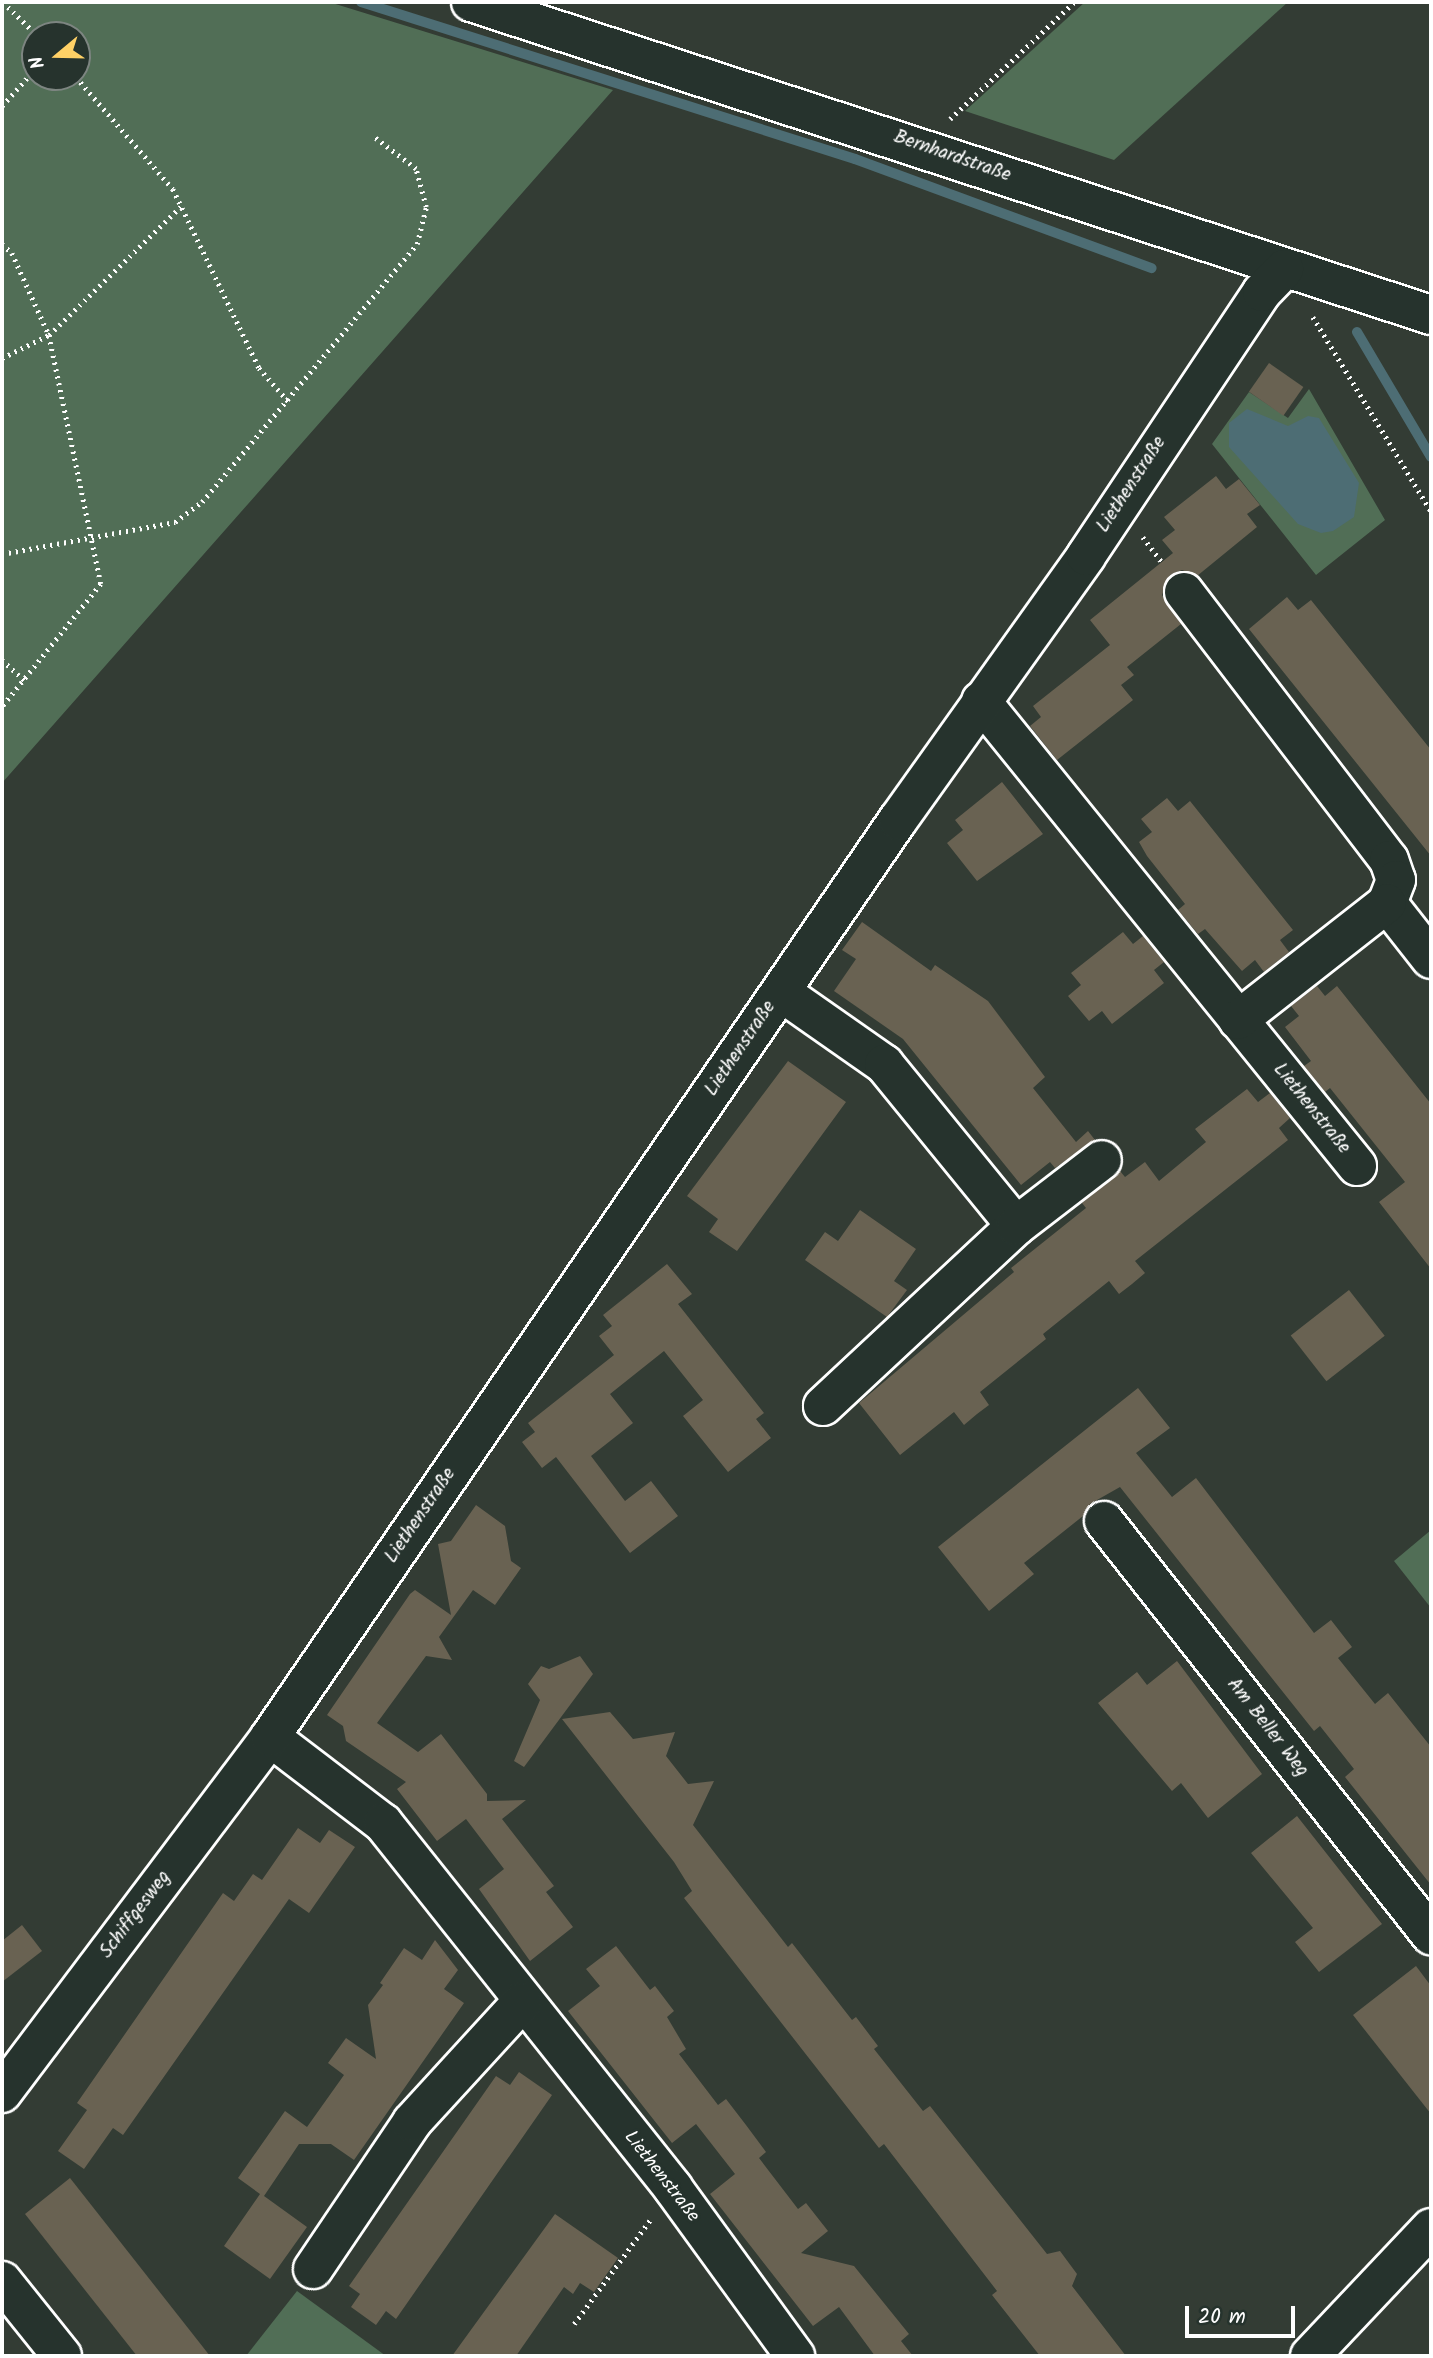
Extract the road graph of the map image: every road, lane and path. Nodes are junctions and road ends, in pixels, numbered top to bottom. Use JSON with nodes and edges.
{"nodes":[{"id":1,"x":3,"y":2,"type":"edge"},
{"id":2,"x":471,"y":2,"type":"edge"},
{"id":3,"x":1074,"y":2,"type":"edge"},
{"id":4,"x":23,"y":21,"type":"edge"},
{"id":5,"x":21,"y":85,"type":"edge"},
{"id":6,"x":88,"y":91,"type":"edge"},
{"id":7,"x":2,"y":106,"type":"edge"},
{"id":8,"x":373,"y":138,"type":"dead end"},
{"id":9,"x":941,"y":153,"type":"junction"},
{"id":10,"x":181,"y":205,"type":"junction"},
{"id":11,"x":2,"y":244,"type":"edge"},
{"id":12,"x":1284,"y":269,"type":"junction"},
{"id":13,"x":1431,"y":315,"type":"edge"},
{"id":14,"x":49,"y":335,"type":"junction"},
{"id":15,"x":2,"y":358,"type":"edge"},
{"id":16,"x":289,"y":402,"type":"junction"},
{"id":17,"x":1118,"y":504,"type":"junction"},
{"id":18,"x":1431,"y":511,"type":"edge"},
{"id":19,"x":93,"y":539,"type":"junction"},
{"id":20,"x":2,"y":554,"type":"edge"},
{"id":21,"x":1184,"y":592,"type":"joint"},
{"id":22,"x":2,"y":660,"type":"edge"},
{"id":23,"x":24,"y":680,"type":"junction"},
{"id":24,"x":981,"y":701,"type":"junction"},
{"id":25,"x":2,"y":707,"type":"edge"},
{"id":26,"x":1387,"y":903,"type":"junction"},
{"id":27,"x":1431,"y":959,"type":"edge"},
{"id":28,"x":781,"y":992,"type":"junction"},
{"id":29,"x":1238,"y":1020,"type":"junction"},
{"id":30,"x":1101,"y":1160,"type":"dead end"},
{"id":31,"x":1357,"y":1166,"type":"dead end"},
{"id":32,"x":1016,"y":1226,"type":"junction"},
{"id":33,"x":823,"y":1406,"type":"dead end"},
{"id":34,"x":1104,"y":1521,"type":"dead end"},
{"id":35,"x":270,"y":1737,"type":"junction"},
{"id":36,"x":1431,"y":1935,"type":"edge"},
{"id":37,"x":522,"y":2002,"type":"junction"},
{"id":38,"x":2,"y":2092,"type":"edge"},
{"id":39,"x":673,"y":2188,"type":"junction"},
{"id":40,"x":1431,"y":2228,"type":"edge"},
{"id":41,"x":313,"y":2269,"type":"dead end"},
{"id":42,"x":2,"y":2281,"type":"edge"},
{"id":43,"x":574,"y":2324,"type":"dead end"},
{"id":44,"x":62,"y":2356,"type":"edge"},
{"id":45,"x":795,"y":2356,"type":"edge"},
{"id":46,"x":1310,"y":2356,"type":"edge"}],
"edges":[{"from":1,"to":4,"type":"path"},
{"from":2,"to":9,"type":"street","name":"Bernhardstraße"},
{"from":3,"to":9,"type":"path"},
{"from":5,"to":7,"type":"path"},
{"from":6,"to":10,"type":"path"},
{"from":8,"to":16,"type":"path"},
{"from":9,"to":12,"type":"street","name":"Bernhardstraße"},
{"from":10,"to":14,"type":"path"},
{"from":10,"to":16,"type":"path"},
{"from":11,"to":14,"type":"path"},
{"from":12,"to":13,"type":"street","name":"Bernhardstraße"},
{"from":12,"to":17,"type":"street","name":"Liethenstraße"},
{"from":12,"to":18,"type":"path"},
{"from":14,"to":15,"type":"path"},
{"from":14,"to":19,"type":"path"},
{"from":16,"to":19,"type":"path"},
{"from":17,"to":21,"type":"path"},
{"from":17,"to":24,"type":"street","name":"Liethenstraße"},
{"from":19,"to":20,"type":"path"},
{"from":19,"to":23,"type":"path"},
{"from":21,"to":26,"type":"street"},
{"from":22,"to":23,"type":"path"},
{"from":23,"to":25,"type":"path"},
{"from":24,"to":28,"type":"street","name":"Liethenstraße"},
{"from":24,"to":29,"type":"street","name":"Liethenstraße"},
{"from":26,"to":27,"type":"street"},
{"from":26,"to":29,"type":"street"},
{"from":28,"to":32,"type":"street","name":"Liethenstraße"},
{"from":28,"to":35,"type":"street","name":"Liethenstraße"},
{"from":29,"to":31,"type":"street","name":"Liethenstraße"},
{"from":30,"to":32,"type":"street"},
{"from":32,"to":33,"type":"street"},
{"from":34,"to":36,"type":"street","name":"Am Beller Weg"},
{"from":35,"to":37,"type":"street","name":"Liethenstraße"},
{"from":35,"to":38,"type":"street","name":"Schiffgesweg"},
{"from":37,"to":39,"type":"street","name":"Liethenstraße"},
{"from":37,"to":41,"type":"street"},
{"from":39,"to":43,"type":"path"},
{"from":39,"to":45,"type":"street","name":"Liethenstraße"},
{"from":40,"to":46,"type":"street"},
{"from":42,"to":44,"type":"street"}]}
